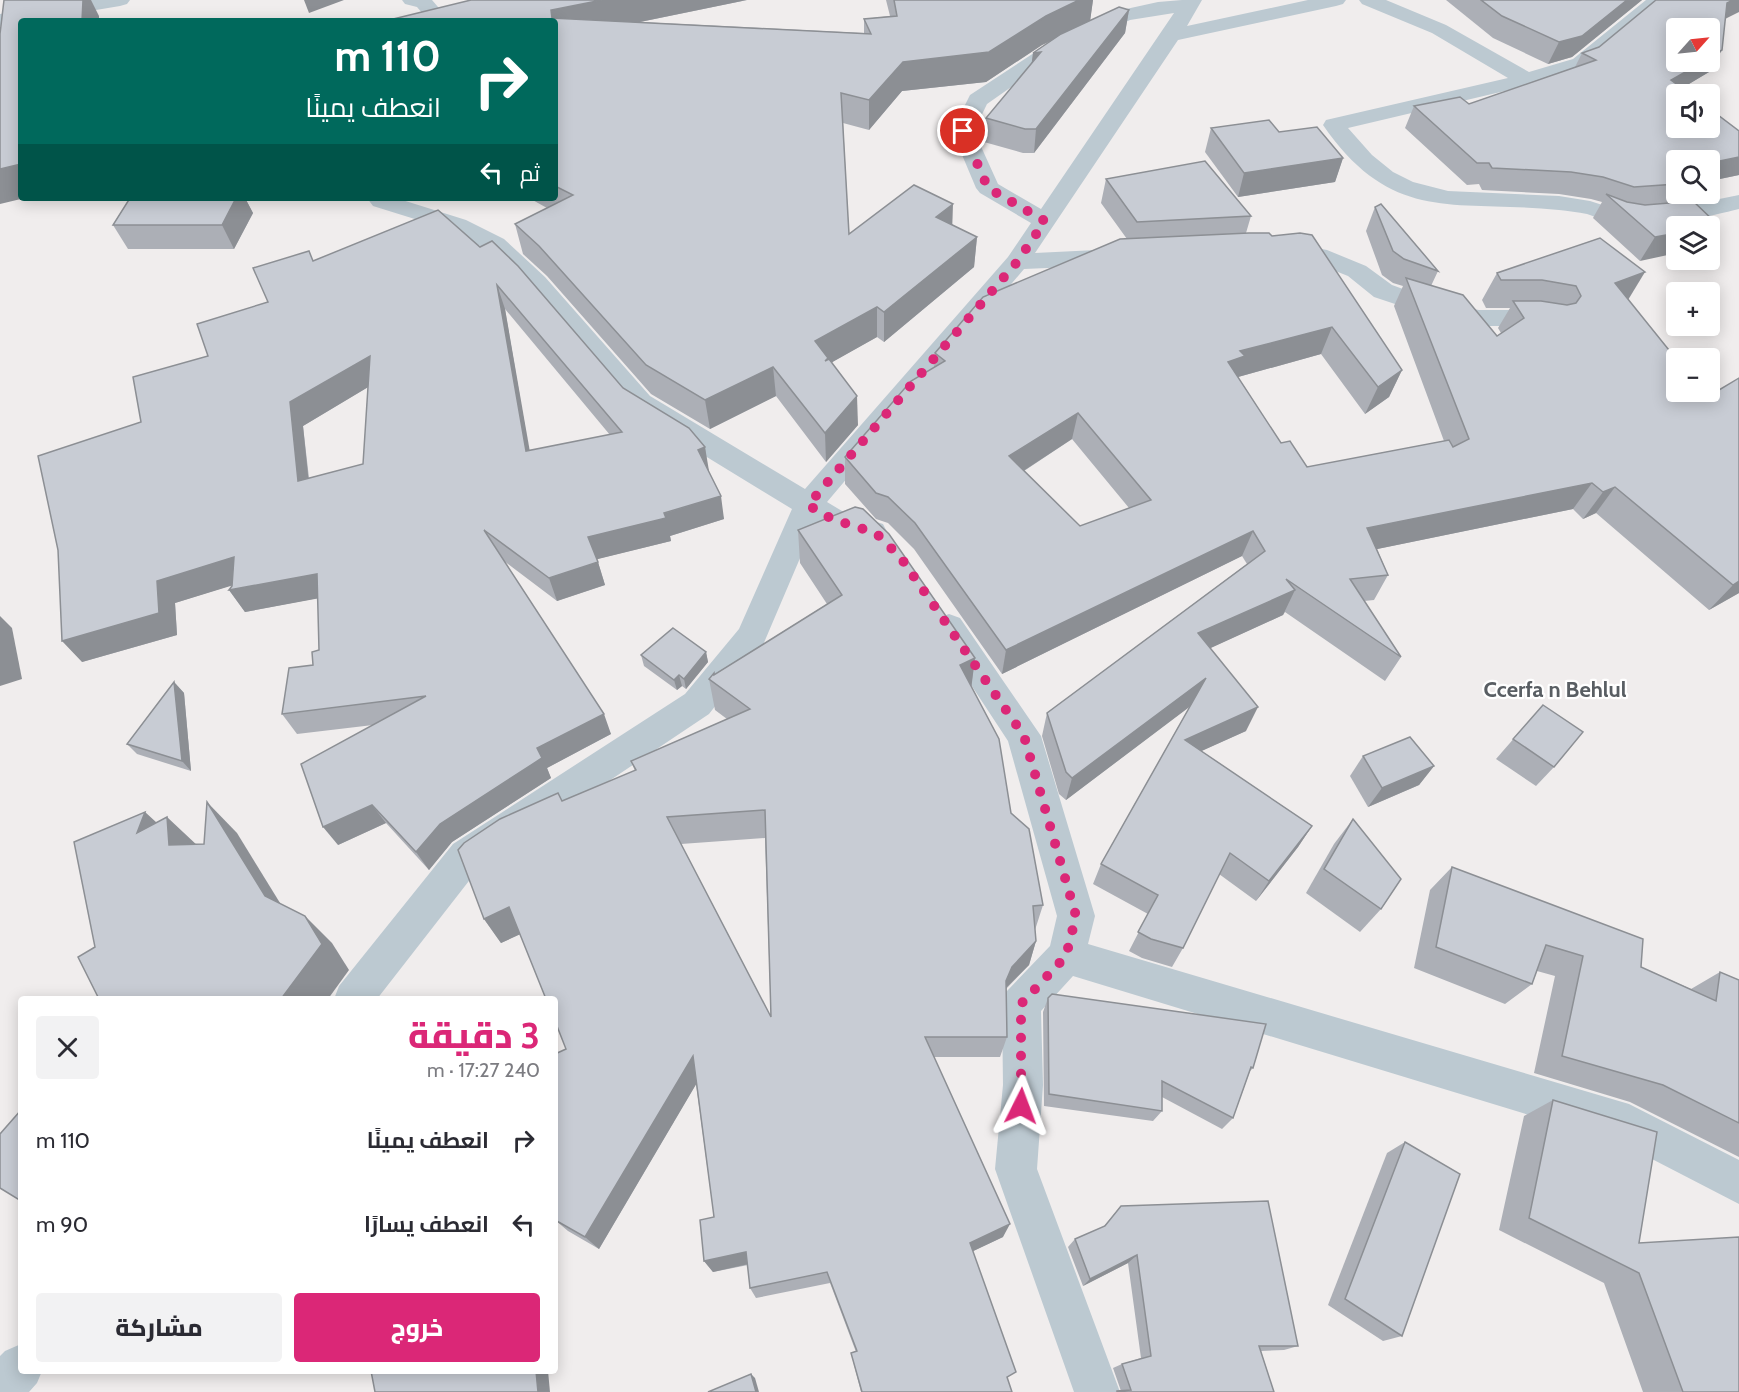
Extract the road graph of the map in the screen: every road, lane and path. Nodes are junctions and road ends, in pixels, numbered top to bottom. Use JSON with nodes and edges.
{"nodes":[{"id":1,"x":120,"y":0,"type":"edge"},
{"id":2,"x":1336,"y":0,"type":"edge"},
{"id":3,"x":1369,"y":0,"type":"edge"},
{"id":4,"x":1658,"y":0,"type":"edge"},
{"id":5,"x":419,"y":1,"type":"edge"},
{"id":6,"x":1190,"y":3,"type":"edge"},
{"id":7,"x":437,"y":18,"type":"edge"},
{"id":8,"x":0,"y":20,"type":"edge"},
{"id":9,"x":1171,"y":35,"type":"junction"},
{"id":10,"x":1527,"y":80,"type":"junction"},
{"id":11,"x":381,"y":201,"type":"edge"},
{"id":12,"x":1739,"y":202,"type":"edge"},
{"id":13,"x":1045,"y":221,"type":"junction"},
{"id":14,"x":1264,"y":250,"type":"edge"},
{"id":15,"x":1135,"y":256,"type":"edge"},
{"id":16,"x":1017,"y":262,"type":"junction"},
{"id":17,"x":1550,"y":322,"type":"edge"},
{"id":18,"x":808,"y":505,"type":"junction"},
{"id":19,"x":892,"y":549,"type":"edge"},
{"id":20,"x":933,"y":605,"type":"edge"},
{"id":21,"x":1066,"y":956,"type":"junction"},
{"id":22,"x":355,"y":996,"type":"edge"},
{"id":23,"x":1739,"y":1183,"type":"edge"},
{"id":24,"x":18,"y":1370,"type":"edge"},
{"id":25,"x":0,"y":1390,"type":"edge"},
{"id":26,"x":1097,"y":1392,"type":"edge"}],
"edges":[{"from":1,"to":8,"type":"street"},
{"from":2,"to":9,"type":"street"},
{"from":3,"to":10,"type":"street"},
{"from":4,"to":10,"type":"street"},
{"from":5,"to":7,"type":"street"},
{"from":6,"to":9,"type":"street"},
{"from":6,"to":13,"type":"street"},
{"from":9,"to":13,"type":"street"},
{"from":10,"to":12,"type":"street"},
{"from":11,"to":18,"type":"street"},
{"from":13,"to":16,"type":"street"},
{"from":14,"to":17,"type":"street"},
{"from":15,"to":16,"type":"street"},
{"from":16,"to":18,"type":"street"},
{"from":18,"to":19,"type":"street"},
{"from":18,"to":22,"type":"street"},
{"from":20,"to":21,"type":"street"},
{"from":21,"to":23,"type":"street"},
{"from":21,"to":26,"type":"street"},
{"from":24,"to":25,"type":"street"}]}
